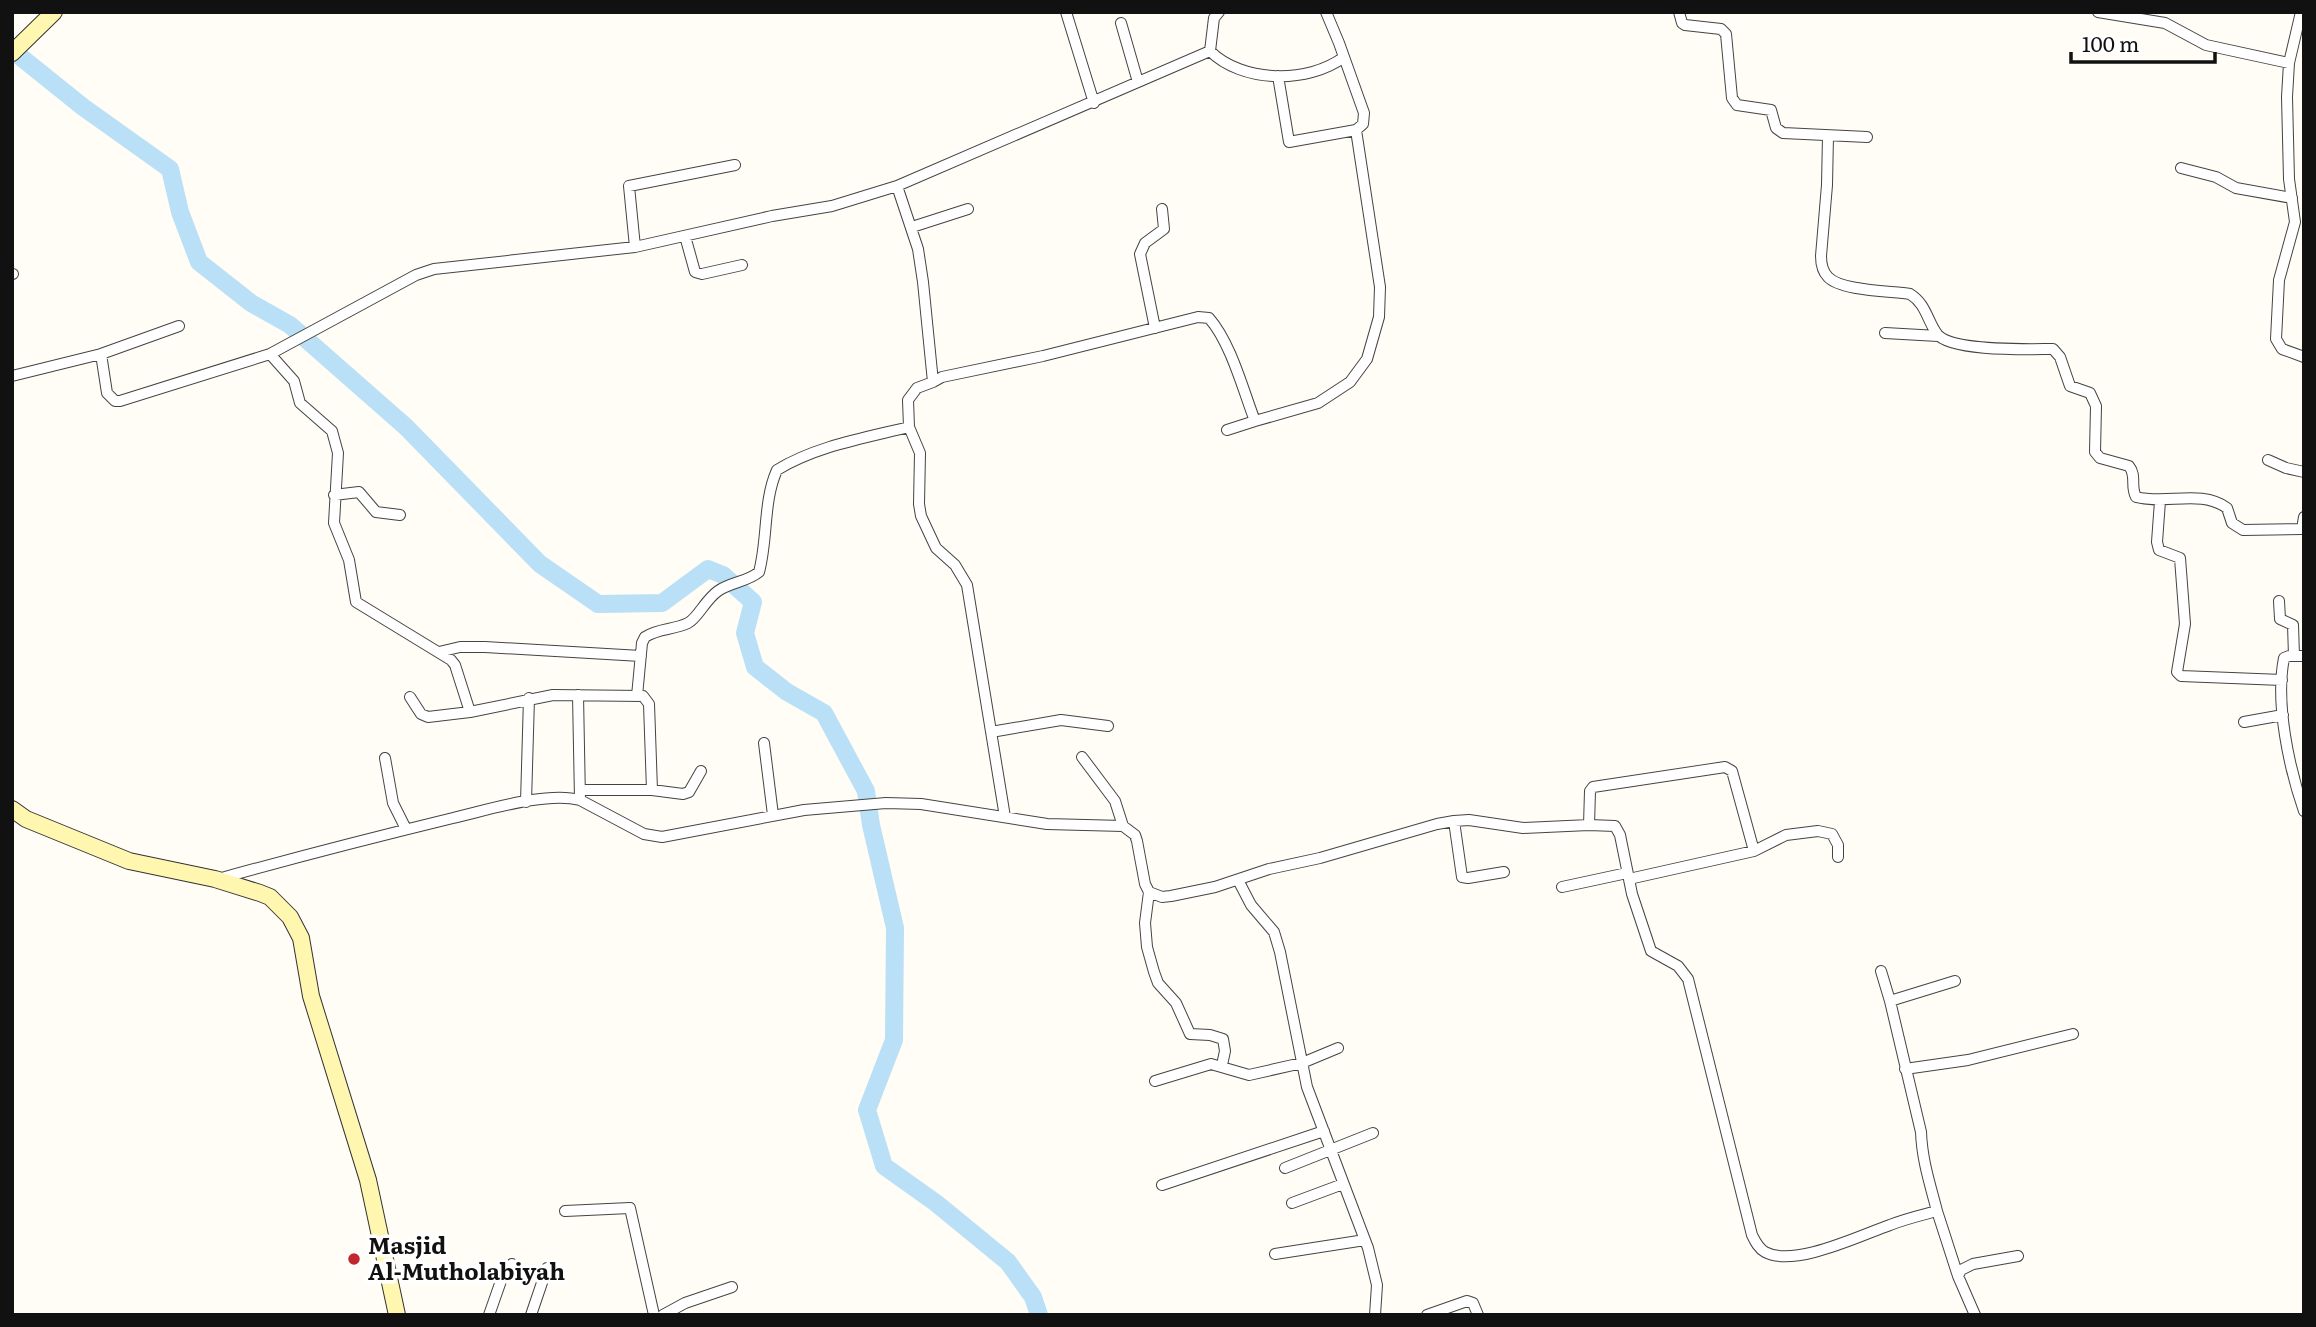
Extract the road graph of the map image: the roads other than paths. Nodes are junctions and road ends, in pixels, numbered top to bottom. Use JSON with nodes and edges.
{"nodes":[{"id":1,"x":54,"y":12,"type":"edge"},
{"id":2,"x":1066,"y":12,"type":"edge"},
{"id":3,"x":1219,"y":12,"type":"edge"},
{"id":4,"x":1326,"y":12,"type":"edge"},
{"id":5,"x":1679,"y":12,"type":"edge"},
{"id":6,"x":2098,"y":12,"type":"edge"},
{"id":7,"x":2301,"y":12,"type":"edge"},
{"id":8,"x":1121,"y":23,"type":"dead end"},
{"id":9,"x":1210,"y":51,"type":"junction"},
{"id":10,"x":12,"y":53,"type":"edge"},
{"id":11,"x":1344,"y":57,"type":"junction"},
{"id":12,"x":2290,"y":63,"type":"junction"},
{"id":13,"x":1278,"y":76,"type":"junction"},
{"id":14,"x":1138,"y":82,"type":"junction"},
{"id":15,"x":1094,"y":103,"type":"junction"},
{"id":16,"x":1356,"y":130,"type":"junction"},
{"id":17,"x":1828,"y":136,"type":"junction"},
{"id":18,"x":1867,"y":137,"type":"dead end"},
{"id":19,"x":735,"y":165,"type":"dead end"},
{"id":20,"x":2181,"y":168,"type":"dead end"},
{"id":21,"x":897,"y":186,"type":"junction"},
{"id":22,"x":2292,"y":198,"type":"junction"},
{"id":23,"x":968,"y":209,"type":"dead end"},
{"id":24,"x":1162,"y":209,"type":"dead end"},
{"id":25,"x":912,"y":227,"type":"junction"},
{"id":26,"x":685,"y":236,"type":"junction"},
{"id":27,"x":635,"y":247,"type":"junction"},
{"id":28,"x":742,"y":265,"type":"dead end"},
{"id":29,"x":179,"y":326,"type":"dead end"},
{"id":30,"x":1155,"y":328,"type":"junction"},
{"id":31,"x":1885,"y":333,"type":"dead end"},
{"id":32,"x":1938,"y":336,"type":"junction"},
{"id":33,"x":101,"y":354,"type":"junction"},
{"id":34,"x":270,"y":354,"type":"junction"},
{"id":35,"x":2304,"y":357,"type":"edge"},
{"id":36,"x":12,"y":376,"type":"edge"},
{"id":37,"x":933,"y":382,"type":"junction"},
{"id":38,"x":1255,"y":421,"type":"junction"},
{"id":39,"x":909,"y":427,"type":"junction"},
{"id":40,"x":1227,"y":430,"type":"dead end"},
{"id":41,"x":2269,"y":460,"type":"dead end"},
{"id":42,"x":2304,"y":472,"type":"edge"},
{"id":43,"x":334,"y":495,"type":"junction"},
{"id":44,"x":2160,"y":501,"type":"junction"},
{"id":45,"x":400,"y":514,"type":"dead end"},
{"id":46,"x":2303,"y":525,"type":"edge"},
{"id":47,"x":2279,"y":601,"type":"dead end"},
{"id":48,"x":439,"y":652,"type":"junction"},
{"id":49,"x":641,"y":656,"type":"junction"},
{"id":50,"x":2299,"y":656,"type":"edge"},
{"id":51,"x":2282,"y":680,"type":"junction"},
{"id":52,"x":578,"y":695,"type":"junction"},
{"id":53,"x":637,"y":696,"type":"junction"},
{"id":54,"x":410,"y":697,"type":"dead end"},
{"id":55,"x":529,"y":698,"type":"junction"},
{"id":56,"x":470,"y":712,"type":"junction"},
{"id":57,"x":2283,"y":715,"type":"junction"},
{"id":58,"x":2244,"y":722,"type":"dead end"},
{"id":59,"x":1108,"y":726,"type":"dead end"},
{"id":60,"x":991,"y":732,"type":"junction"},
{"id":61,"x":764,"y":743,"type":"dead end"},
{"id":62,"x":1082,"y":757,"type":"dead end"},
{"id":63,"x":385,"y":758,"type":"dead end"},
{"id":64,"x":701,"y":771,"type":"dead end"},
{"id":65,"x":652,"y":790,"type":"junction"},
{"id":66,"x":580,"y":795,"type":"junction"},
{"id":67,"x":526,"y":802,"type":"junction"},
{"id":68,"x":12,"y":809,"type":"edge"},
{"id":69,"x":2304,"y":811,"type":"edge"},
{"id":70,"x":773,"y":815,"type":"junction"},
{"id":71,"x":1005,"y":817,"type":"junction"},
{"id":72,"x":1454,"y":821,"type":"junction"},
{"id":73,"x":1589,"y":825,"type":"junction"},
{"id":74,"x":1123,"y":826,"type":"junction"},
{"id":75,"x":406,"y":829,"type":"junction"},
{"id":76,"x":1754,"y":851,"type":"junction"},
{"id":77,"x":1838,"y":857,"type":"dead end"},
{"id":78,"x":1504,"y":872,"type":"dead end"},
{"id":79,"x":1628,"y":876,"type":"junction"},
{"id":80,"x":215,"y":879,"type":"junction"},
{"id":81,"x":1238,"y":880,"type":"junction"},
{"id":82,"x":1562,"y":887,"type":"dead end"},
{"id":83,"x":1149,"y":892,"type":"junction"},
{"id":84,"x":1881,"y":971,"type":"dead end"},
{"id":85,"x":1955,"y":981,"type":"dead end"},
{"id":86,"x":1890,"y":1001,"type":"junction"},
{"id":87,"x":2073,"y":1034,"type":"dead end"},
{"id":88,"x":1338,"y":1048,"type":"dead end"},
{"id":89,"x":1302,"y":1063,"type":"junction"},
{"id":90,"x":1222,"y":1065,"type":"junction"},
{"id":91,"x":1905,"y":1069,"type":"junction"},
{"id":92,"x":1155,"y":1081,"type":"dead end"},
{"id":93,"x":1324,"y":1131,"type":"junction"},
{"id":94,"x":1373,"y":1133,"type":"dead end"},
{"id":95,"x":1331,"y":1150,"type":"junction"},
{"id":96,"x":1285,"y":1168,"type":"dead end"},
{"id":97,"x":1343,"y":1184,"type":"junction"},
{"id":98,"x":1162,"y":1185,"type":"dead end"},
{"id":99,"x":1292,"y":1203,"type":"dead end"},
{"id":100,"x":565,"y":1211,"type":"dead end"},
{"id":101,"x":1937,"y":1211,"type":"junction"},
{"id":102,"x":1365,"y":1240,"type":"junction"},
{"id":103,"x":1275,"y":1254,"type":"dead end"},
{"id":104,"x":2018,"y":1256,"type":"dead end"},
{"id":105,"x":512,"y":1264,"type":"dead end"},
{"id":106,"x":547,"y":1268,"type":"dead end"},
{"id":107,"x":1958,"y":1276,"type":"junction"},
{"id":108,"x":732,"y":1287,"type":"dead end"},
{"id":109,"x":397,"y":1315,"type":"edge"},
{"id":110,"x":489,"y":1315,"type":"edge"},
{"id":111,"x":531,"y":1315,"type":"edge"},
{"id":112,"x":654,"y":1315,"type":"edge"},
{"id":113,"x":663,"y":1315,"type":"edge"},
{"id":114,"x":1375,"y":1315,"type":"edge"},
{"id":115,"x":1427,"y":1315,"type":"edge"},
{"id":116,"x":1478,"y":1315,"type":"edge"},
{"id":117,"x":1975,"y":1315,"type":"edge"}],
"edges":[{"from":1,"to":10,"type":"street"},
{"from":2,"to":15,"type":"street"},
{"from":3,"to":9,"type":"street"},
{"from":4,"to":11,"type":"street"},
{"from":5,"to":17,"type":"street"},
{"from":6,"to":12,"type":"street"},
{"from":7,"to":12,"type":"street"},
{"from":8,"to":14,"type":"street"},
{"from":9,"to":13,"type":"street"},
{"from":9,"to":14,"type":"street"},
{"from":11,"to":13,"type":"street"},
{"from":11,"to":16,"type":"street"},
{"from":12,"to":22,"type":"street"},
{"from":13,"to":16,"type":"street"},
{"from":14,"to":15,"type":"street"},
{"from":15,"to":21,"type":"street"},
{"from":16,"to":38,"type":"street"},
{"from":17,"to":18,"type":"street"},
{"from":17,"to":32,"type":"street"},
{"from":19,"to":27,"type":"street"},
{"from":20,"to":22,"type":"street"},
{"from":21,"to":25,"type":"street"},
{"from":21,"to":26,"type":"street"},
{"from":22,"to":35,"type":"street"},
{"from":23,"to":25,"type":"street"},
{"from":24,"to":30,"type":"street"},
{"from":25,"to":37,"type":"street"},
{"from":26,"to":27,"type":"street"},
{"from":26,"to":28,"type":"street"},
{"from":27,"to":34,"type":"street"},
{"from":29,"to":33,"type":"street"},
{"from":30,"to":37,"type":"street"},
{"from":30,"to":38,"type":"street"},
{"from":31,"to":32,"type":"street"},
{"from":32,"to":44,"type":"street"},
{"from":33,"to":34,"type":"street"},
{"from":33,"to":36,"type":"street"},
{"from":34,"to":43,"type":"street"},
{"from":37,"to":39,"type":"street"},
{"from":38,"to":40,"type":"street"},
{"from":39,"to":49,"type":"street"},
{"from":39,"to":60,"type":"street"},
{"from":41,"to":42,"type":"street"},
{"from":43,"to":45,"type":"street"},
{"from":43,"to":48,"type":"street"},
{"from":44,"to":46,"type":"street"},
{"from":44,"to":51,"type":"street"},
{"from":47,"to":50,"type":"street"},
{"from":48,"to":49,"type":"street"},
{"from":48,"to":56,"type":"street"},
{"from":49,"to":53,"type":"street"},
{"from":50,"to":51,"type":"street"},
{"from":51,"to":57,"type":"street"},
{"from":52,"to":53,"type":"street"},
{"from":52,"to":55,"type":"street"},
{"from":52,"to":66,"type":"street"},
{"from":53,"to":65,"type":"street"},
{"from":54,"to":56,"type":"street"},
{"from":55,"to":56,"type":"street"},
{"from":55,"to":67,"type":"street"},
{"from":57,"to":58,"type":"street"},
{"from":57,"to":69,"type":"street"},
{"from":59,"to":60,"type":"street"},
{"from":60,"to":71,"type":"street"},
{"from":61,"to":70,"type":"street"},
{"from":62,"to":74,"type":"street"},
{"from":63,"to":75,"type":"street"},
{"from":64,"to":65,"type":"street"},
{"from":65,"to":66,"type":"street"},
{"from":66,"to":67,"type":"street"},
{"from":66,"to":70,"type":"street"},
{"from":67,"to":75,"type":"street"},
{"from":68,"to":80,"type":"street"},
{"from":70,"to":71,"type":"street"},
{"from":71,"to":74,"type":"street"},
{"from":72,"to":73,"type":"street"},
{"from":72,"to":78,"type":"street"},
{"from":72,"to":81,"type":"street"},
{"from":73,"to":76,"type":"street"},
{"from":73,"to":79,"type":"street"},
{"from":74,"to":83,"type":"street"},
{"from":75,"to":80,"type":"street"},
{"from":76,"to":77,"type":"street"},
{"from":76,"to":79,"type":"street"},
{"from":79,"to":82,"type":"street"},
{"from":79,"to":101,"type":"street"},
{"from":80,"to":109,"type":"street"},
{"from":81,"to":83,"type":"street"},
{"from":81,"to":89,"type":"street"},
{"from":83,"to":90,"type":"street"},
{"from":84,"to":86,"type":"street"},
{"from":85,"to":86,"type":"street"},
{"from":86,"to":91,"type":"street"},
{"from":87,"to":91,"type":"street"},
{"from":88,"to":89,"type":"street"},
{"from":89,"to":90,"type":"street"},
{"from":89,"to":93,"type":"street"},
{"from":90,"to":92,"type":"street"},
{"from":91,"to":101,"type":"street"},
{"from":93,"to":95,"type":"street"},
{"from":93,"to":98,"type":"street"},
{"from":94,"to":95,"type":"street"},
{"from":95,"to":96,"type":"street"},
{"from":95,"to":97,"type":"street"},
{"from":97,"to":99,"type":"street"},
{"from":97,"to":102,"type":"street"},
{"from":100,"to":112,"type":"street"},
{"from":101,"to":107,"type":"street"},
{"from":102,"to":103,"type":"street"},
{"from":102,"to":114,"type":"street"},
{"from":104,"to":107,"type":"street"},
{"from":105,"to":110,"type":"street"},
{"from":106,"to":111,"type":"street"},
{"from":107,"to":117,"type":"street"},
{"from":108,"to":113,"type":"street"},
{"from":115,"to":116,"type":"street"}]}
